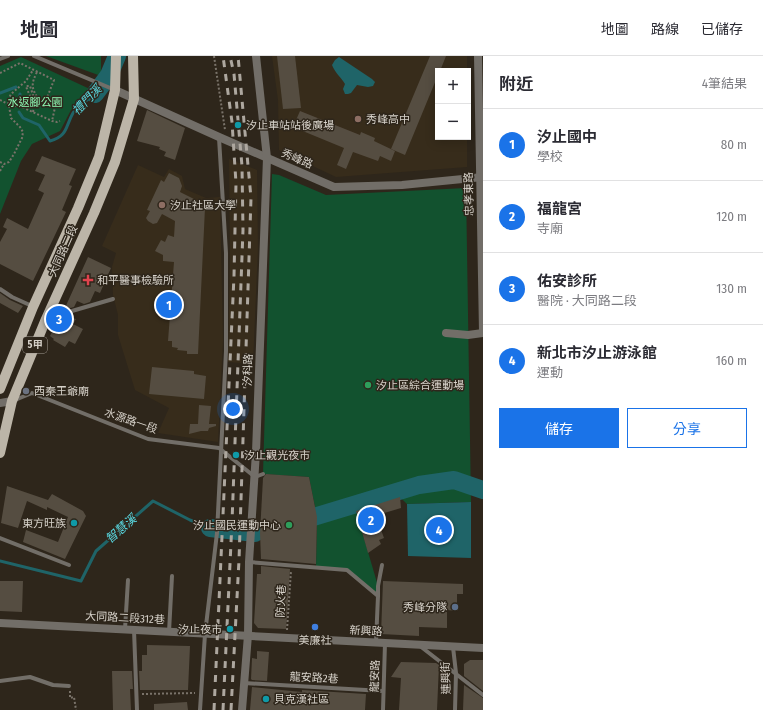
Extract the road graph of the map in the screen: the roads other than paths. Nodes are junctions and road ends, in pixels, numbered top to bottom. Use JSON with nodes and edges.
{"nodes":[{"id":1,"x":8,"y":56,"type":"edge"},
{"id":2,"x":34,"y":56,"type":"edge"},
{"id":3,"x":133,"y":56,"type":"edge"},
{"id":4,"x":256,"y":56,"type":"edge"},
{"id":5,"x":478,"y":56,"type":"edge"},
{"id":6,"x":0,"y":59,"type":"edge"},
{"id":7,"x":116,"y":59,"type":"edge"},
{"id":8,"x":112,"y":89,"type":"junction"},
{"id":9,"x":134,"y":98,"type":"junction"},
{"id":10,"x":223,"y":139,"type":"junction"},
{"id":11,"x":267,"y":158,"type":"junction"},
{"id":12,"x":481,"y":178,"type":"edge"},
{"id":13,"x":66,"y":235,"type":"junction"},
{"id":14,"x":81,"y":242,"type":"junction"},
{"id":15,"x":0,"y":289,"type":"edge"},
{"id":16,"x":113,"y":299,"type":"dead end"},
{"id":17,"x":33,"y":307,"type":"junction"},
{"id":18,"x":46,"y":319,"type":"junction"},
{"id":19,"x":446,"y":333,"type":"dead end"},
{"id":20,"x":483,"y":333,"type":"edge"},
{"id":21,"x":0,"y":390,"type":"edge"},
{"id":22,"x":12,"y":401,"type":"junction"},
{"id":23,"x":0,"y":403,"type":"edge"},
{"id":24,"x":221,"y":449,"type":"junction"},
{"id":25,"x":0,"y":453,"type":"edge"},
{"id":26,"x":263,"y":474,"type":"dead end"},
{"id":27,"x":255,"y":476,"type":"junction"},
{"id":28,"x":0,"y":538,"type":"edge"},
{"id":29,"x":249,"y":562,"type":"junction"},
{"id":30,"x":382,"y":564,"type":"dead end"},
{"id":31,"x":69,"y":565,"type":"dead end"},
{"id":32,"x":172,"y":576,"type":"dead end"},
{"id":33,"x":128,"y":580,"type":"dead end"},
{"id":34,"x":378,"y":596,"type":"junction"},
{"id":35,"x":0,"y":623,"type":"edge"},
{"id":36,"x":125,"y":630,"type":"junction"},
{"id":37,"x":134,"y":630,"type":"junction"},
{"id":38,"x":169,"y":632,"type":"junction"},
{"id":39,"x":205,"y":634,"type":"junction"},
{"id":40,"x":248,"y":636,"type":"junction"},
{"id":41,"x":376,"y":642,"type":"junction"},
{"id":42,"x":385,"y":643,"type":"junction"},
{"id":43,"x":418,"y":644,"type":"junction"},
{"id":44,"x":453,"y":646,"type":"junction"},
{"id":45,"x":483,"y":648,"type":"edge"},
{"id":46,"x":456,"y":673,"type":"junction"},
{"id":47,"x":0,"y":681,"type":"edge"},
{"id":48,"x":244,"y":683,"type":"junction"},
{"id":49,"x":69,"y":686,"type":"road end"},
{"id":50,"x":383,"y":691,"type":"junction"},
{"id":51,"x":483,"y":695,"type":"edge"},
{"id":52,"x":137,"y":710,"type":"edge"},
{"id":53,"x":200,"y":710,"type":"edge"},
{"id":54,"x":242,"y":710,"type":"edge"},
{"id":55,"x":383,"y":710,"type":"edge"},
{"id":56,"x":455,"y":710,"type":"edge"}],
"edges":[{"from":1,"to":6,"type":"lane"},
{"from":2,"to":8,"type":"lane"},
{"from":3,"to":9,"type":"main road","name":"大同路二段","number":"5甲"},
{"from":4,"to":11,"type":"street","name":"汐科路"},
{"from":5,"to":12,"type":"street","name":"忠孝東路"},
{"from":7,"to":8,"type":"main road","name":"大同路二段","number":"5甲"},
{"from":8,"to":9,"type":"street","name":"秀峰路"},
{"from":8,"to":13,"type":"main road","name":"大同路二段","number":"5甲"},
{"from":9,"to":10,"type":"street","name":"秀峰路"},
{"from":9,"to":14,"type":"main road","name":"大同路二段","number":"5甲"},
{"from":10,"to":11,"type":"street","name":"秀峰路"},
{"from":10,"to":24,"type":"lane"},
{"from":11,"to":12,"type":"street","name":"秀峰路"},
{"from":11,"to":27,"type":"street","name":"汐科路"},
{"from":12,"to":20,"type":"street","name":"忠孝東路"},
{"from":13,"to":14,"type":"main road"},
{"from":13,"to":17,"type":"main road","name":"大同路二段","number":"5甲"},
{"from":14,"to":18,"type":"main road","name":"大同路二段","number":"5甲"},
{"from":15,"to":17,"type":"lane"},
{"from":16,"to":18,"type":"lane"},
{"from":17,"to":21,"type":"main road","name":"大同路二段","number":"5甲"},
{"from":18,"to":22,"type":"main road","name":"大同路二段","number":"5甲"},
{"from":19,"to":20,"type":"street"},
{"from":22,"to":23,"type":"street"},
{"from":22,"to":24,"type":"lane","name":"水源路一段"},
{"from":22,"to":25,"type":"main road","name":"大同路二段","number":"5甲"},
{"from":24,"to":27,"type":"lane","name":"水源路一段"},
{"from":24,"to":39,"type":"lane"},
{"from":26,"to":27,"type":"lane"},
{"from":27,"to":29,"type":"street","name":"汐科路"},
{"from":28,"to":31,"type":"lane"},
{"from":29,"to":34,"type":"lane"},
{"from":29,"to":40,"type":"street","name":"汐科路"},
{"from":30,"to":34,"type":"lane"},
{"from":32,"to":38,"type":"lane"},
{"from":33,"to":36,"type":"lane"},
{"from":34,"to":41,"type":"lane"},
{"from":35,"to":36,"type":"street","name":"大同路二段312巷"},
{"from":36,"to":37,"type":"street","name":"大同路二段312巷"},
{"from":37,"to":38,"type":"street","name":"大同路二段312巷"},
{"from":37,"to":52,"type":"lane"},
{"from":38,"to":39,"type":"street","name":"大同路二段312巷"},
{"from":39,"to":40,"type":"street","name":"大同路二段312巷"},
{"from":39,"to":53,"type":"lane"},
{"from":40,"to":41,"type":"street","name":"新興路"},
{"from":40,"to":48,"type":"street","name":"汐科路"},
{"from":41,"to":42,"type":"street","name":"新興路"},
{"from":42,"to":43,"type":"street","name":"新興路"},
{"from":42,"to":50,"type":"lane","name":"龍安路"},
{"from":43,"to":44,"type":"street","name":"新興路"},
{"from":43,"to":46,"type":"lane"},
{"from":44,"to":45,"type":"street","name":"新興路"},
{"from":44,"to":46,"type":"lane","name":"連興街"},
{"from":46,"to":51,"type":"lane"},
{"from":46,"to":56,"type":"lane","name":"連興街"},
{"from":47,"to":49,"type":"lane"},
{"from":48,"to":50,"type":"lane","name":"龍安路2巷"},
{"from":48,"to":54,"type":"street","name":"汐科路"},
{"from":50,"to":55,"type":"lane","name":"龍安路"}]}
